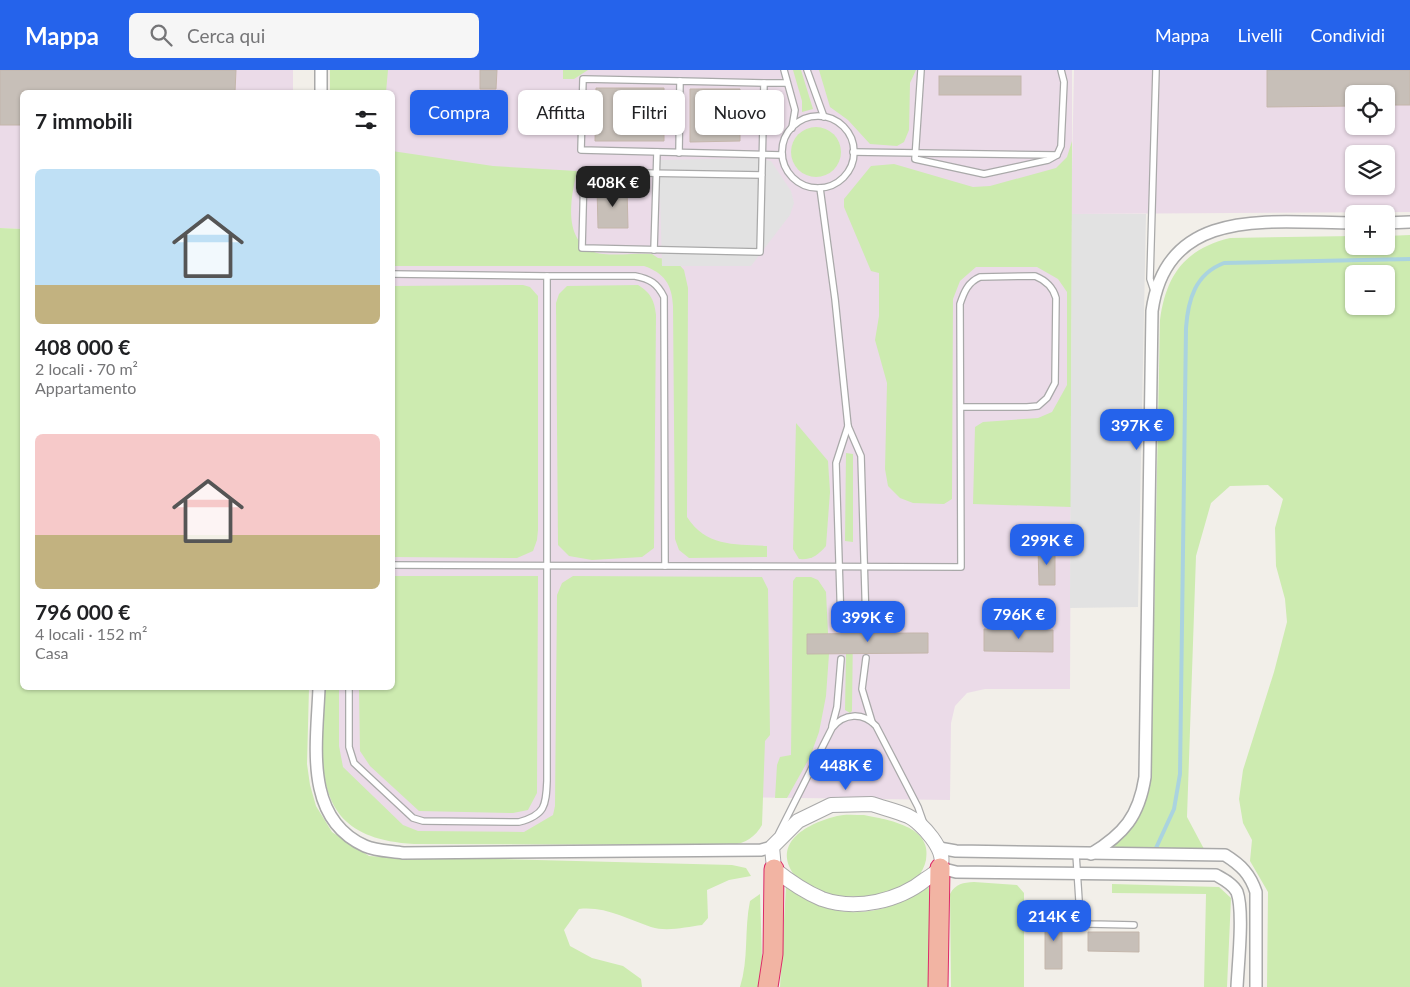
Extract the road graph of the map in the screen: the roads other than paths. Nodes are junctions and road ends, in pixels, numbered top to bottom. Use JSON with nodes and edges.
{"nodes":[{"id":1,"x":321,"y":70,"type":"edge"},
{"id":2,"x":784,"y":70,"type":"edge"},
{"id":3,"x":807,"y":70,"type":"edge"},
{"id":4,"x":921,"y":70,"type":"edge"},
{"id":5,"x":1061,"y":70,"type":"edge"},
{"id":6,"x":1156,"y":70,"type":"edge"},
{"id":7,"x":680,"y":81,"type":"junction"},
{"id":8,"x":764,"y":83,"type":"junction"},
{"id":9,"x":787,"y":83,"type":"junction"},
{"id":10,"x":321,"y":90,"type":"edge"},
{"id":11,"x":824,"y":117,"type":"junction"},
{"id":12,"x":792,"y":128,"type":"junction"},
{"id":13,"x":657,"y":152,"type":"junction"},
{"id":14,"x":679,"y":152,"type":"junction"},
{"id":15,"x":853,"y":152,"type":"junction"},
{"id":16,"x":915,"y":153,"type":"junction"},
{"id":17,"x":762,"y":155,"type":"junction"},
{"id":18,"x":782,"y":155,"type":"junction"},
{"id":19,"x":1057,"y":155,"type":"junction"},
{"id":20,"x":656,"y":174,"type":"junction"},
{"id":21,"x":762,"y":175,"type":"junction"},
{"id":22,"x":820,"y":188,"type":"junction"},
{"id":23,"x":1395,"y":222,"type":"edge"},
{"id":24,"x":1410,"y":222,"type":"edge"},
{"id":25,"x":1345,"y":223,"type":"edge"},
{"id":26,"x":654,"y":250,"type":"junction"},
{"id":27,"x":395,"y":274,"type":"edge"},
{"id":28,"x":547,"y":276,"type":"junction"},
{"id":29,"x":1154,"y":291,"type":"junction"},
{"id":30,"x":961,"y":407,"type":"junction"},
{"id":31,"x":848,"y":426,"type":"junction"},
{"id":32,"x":395,"y":565,"type":"edge"},
{"id":33,"x":546,"y":566,"type":"junction"},
{"id":34,"x":665,"y":566,"type":"junction"},
{"id":35,"x":840,"y":566,"type":"junction"},
{"id":36,"x":864,"y":567,"type":"junction"},
{"id":37,"x":866,"y":625,"type":"dead end"},
{"id":38,"x":841,"y":626,"type":"dead end"},
{"id":39,"x":866,"y":658,"type":"dead end"},
{"id":40,"x":841,"y":659,"type":"dead end"},
{"id":41,"x":318,"y":690,"type":"edge"},
{"id":42,"x":349,"y":690,"type":"edge"},
{"id":43,"x":872,"y":722,"type":"junction"},
{"id":44,"x":830,"y":733,"type":"junction"},
{"id":45,"x":928,"y":833,"type":"junction"},
{"id":46,"x":772,"y":847,"type":"junction"},
{"id":47,"x":939,"y":848,"type":"junction"},
{"id":48,"x":1076,"y":854,"type":"junction"},
{"id":49,"x":1091,"y":854,"type":"junction"},
{"id":50,"x":940,"y":868,"type":"junction"},
{"id":51,"x":774,"y":869,"type":"junction"},
{"id":52,"x":1077,"y":872,"type":"junction"},
{"id":53,"x":1134,"y":925,"type":"dead end"},
{"id":54,"x":768,"y":987,"type":"edge"},
{"id":55,"x":938,"y":987,"type":"edge"},
{"id":56,"x":1237,"y":987,"type":"edge"},
{"id":57,"x":1256,"y":987,"type":"edge"}],
"edges":[{"from":1,"to":10,"type":"street"},
{"from":2,"to":9,"type":"lane"},
{"from":3,"to":11,"type":"lane"},
{"from":4,"to":16,"type":"lane"},
{"from":5,"to":19,"type":"lane"},
{"from":6,"to":29,"type":"lane"},
{"from":7,"to":8,"type":"lane"},
{"from":7,"to":13,"type":"lane"},
{"from":7,"to":14,"type":"lane"},
{"from":8,"to":9,"type":"lane"},
{"from":8,"to":17,"type":"lane"},
{"from":9,"to":12,"type":"lane"},
{"from":11,"to":12,"type":"lane"},
{"from":11,"to":15,"type":"lane"},
{"from":12,"to":18,"type":"lane"},
{"from":13,"to":14,"type":"lane"},
{"from":13,"to":20,"type":"lane"},
{"from":14,"to":17,"type":"lane"},
{"from":15,"to":16,"type":"lane"},
{"from":15,"to":22,"type":"lane"},
{"from":16,"to":19,"type":"lane"},
{"from":16,"to":19,"type":"lane"},
{"from":17,"to":18,"type":"lane"},
{"from":17,"to":21,"type":"lane"},
{"from":18,"to":22,"type":"lane"},
{"from":20,"to":21,"type":"lane"},
{"from":20,"to":26,"type":"lane"},
{"from":20,"to":26,"type":"lane"},
{"from":21,"to":26,"type":"lane"},
{"from":22,"to":31,"type":"lane"},
{"from":23,"to":24,"type":"street"},
{"from":25,"to":29,"type":"street"},
{"from":27,"to":28,"type":"lane"},
{"from":28,"to":33,"type":"lane"},
{"from":28,"to":34,"type":"lane"},
{"from":29,"to":49,"type":"street"},
{"from":30,"to":30,"type":"lane"},
{"from":30,"to":36,"type":"lane"},
{"from":31,"to":35,"type":"lane"},
{"from":31,"to":36,"type":"lane"},
{"from":32,"to":33,"type":"lane"},
{"from":33,"to":34,"type":"lane"},
{"from":33,"to":42,"type":"lane"},
{"from":34,"to":35,"type":"lane"},
{"from":35,"to":36,"type":"lane"},
{"from":35,"to":38,"type":"lane"},
{"from":36,"to":37,"type":"lane"},
{"from":39,"to":43,"type":"lane"},
{"from":40,"to":44,"type":"lane"},
{"from":41,"to":46,"type":"street"},
{"from":43,"to":44,"type":"lane"},
{"from":43,"to":45,"type":"lane"},
{"from":44,"to":46,"type":"lane"},
{"from":45,"to":46,"type":"street"},
{"from":45,"to":47,"type":"street"},
{"from":46,"to":51,"type":"street"},
{"from":47,"to":48,"type":"street"},
{"from":47,"to":50,"type":"street"},
{"from":48,"to":49,"type":"street"},
{"from":48,"to":52,"type":"lane"},
{"from":49,"to":57,"type":"street"},
{"from":50,"to":51,"type":"street"},
{"from":50,"to":52,"type":"street"},
{"from":50,"to":55,"type":"highway"},
{"from":51,"to":54,"type":"highway"},
{"from":52,"to":53,"type":"lane"},
{"from":52,"to":56,"type":"street"}]}
